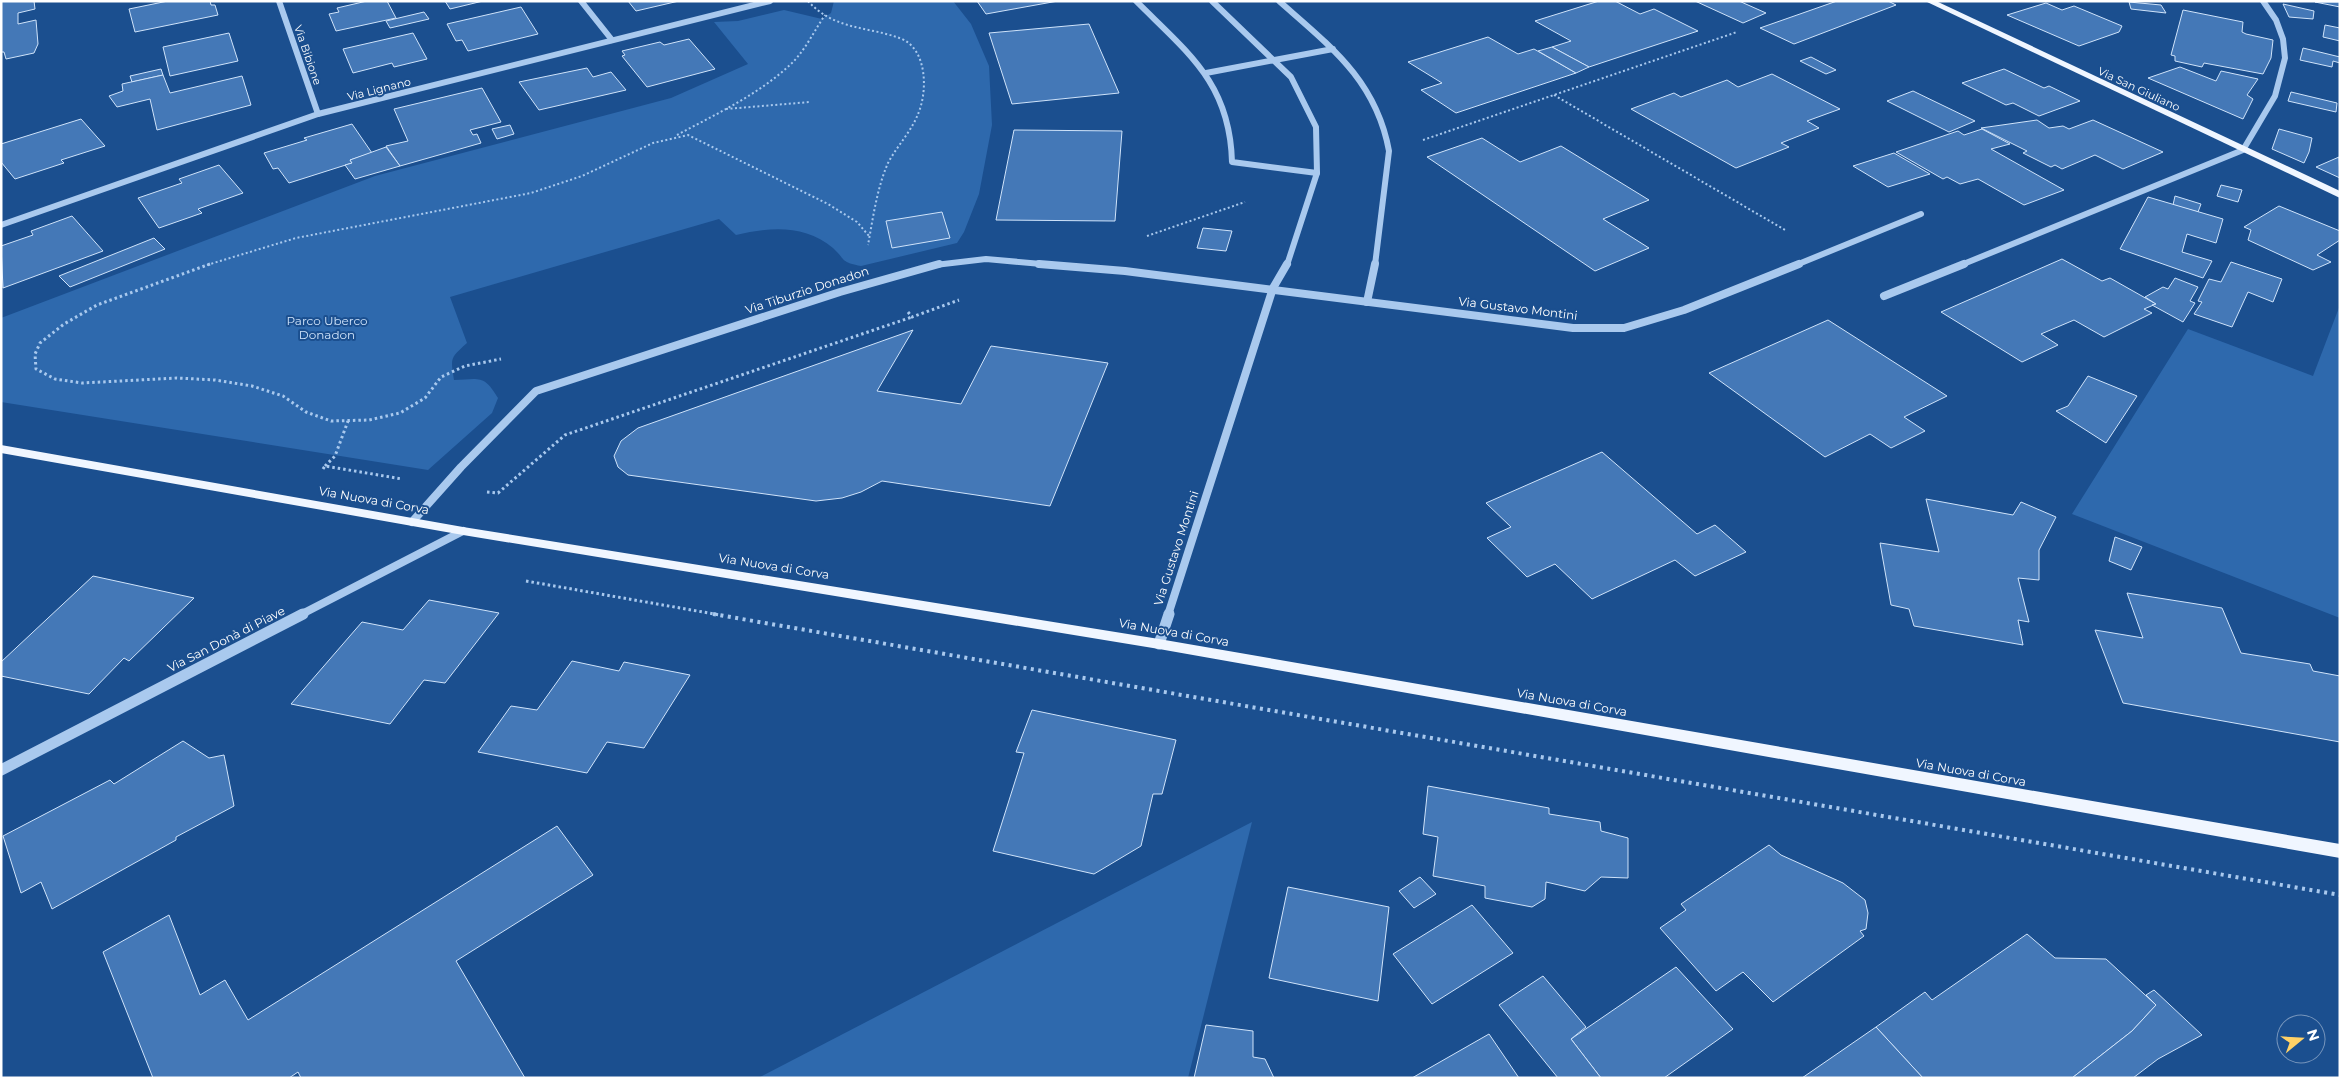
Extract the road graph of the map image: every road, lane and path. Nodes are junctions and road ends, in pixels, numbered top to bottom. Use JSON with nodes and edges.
{"nodes":[{"id":1,"x":279,"y":1,"type":"edge"},
{"id":2,"x":581,"y":1,"type":"edge"},
{"id":3,"x":770,"y":1,"type":"edge"},
{"id":4,"x":808,"y":1,"type":"edge"},
{"id":5,"x":1136,"y":1,"type":"edge"},
{"id":6,"x":1212,"y":1,"type":"edge"},
{"id":7,"x":1279,"y":1,"type":"edge"},
{"id":8,"x":1929,"y":1,"type":"edge"},
{"id":9,"x":2263,"y":1,"type":"edge"},
{"id":10,"x":825,"y":15,"type":"junction"},
{"id":11,"x":1737,"y":32,"type":"dead end"},
{"id":12,"x":612,"y":40,"type":"junction"},
{"id":13,"x":1333,"y":49,"type":"junction"},
{"id":14,"x":1274,"y":60,"type":"junction"},
{"id":15,"x":1206,"y":73,"type":"junction"},
{"id":16,"x":1554,"y":95,"type":"junction"},
{"id":17,"x":810,"y":102,"type":"dead end"},
{"id":18,"x":724,"y":110,"type":"junction"},
{"id":19,"x":318,"y":114,"type":"junction"},
{"id":20,"x":674,"y":136,"type":"junction"},
{"id":21,"x":2243,"y":150,"type":"junction"},
{"id":22,"x":1389,"y":151,"type":"junction"},
{"id":23,"x":1318,"y":173,"type":"junction"},
{"id":24,"x":2340,"y":195,"type":"edge"},
{"id":25,"x":1253,"y":199,"type":"dead end"},
{"id":26,"x":1921,"y":214,"type":"dead end"},
{"id":27,"x":1,"y":225,"type":"edge"},
{"id":28,"x":869,"y":236,"type":"junction"},
{"id":29,"x":1144,"y":237,"type":"dead end"},
{"id":30,"x":1824,"y":253,"type":"junction"},
{"id":31,"x":881,"y":280,"type":"junction"},
{"id":32,"x":1273,"y":288,"type":"junction"},
{"id":33,"x":840,"y":292,"type":"joint"},
{"id":34,"x":1884,"y":296,"type":"dead end"},
{"id":35,"x":967,"y":297,"type":"dead end"},
{"id":36,"x":1367,"y":302,"type":"junction"},
{"id":37,"x":912,"y":317,"type":"junction"},
{"id":38,"x":501,"y":359,"type":"dead end"},
{"id":39,"x":536,"y":391,"type":"joint"},
{"id":40,"x":348,"y":420,"type":"junction"},
{"id":41,"x":1,"y":449,"type":"edge"},
{"id":42,"x":325,"y":466,"type":"dead end"},
{"id":43,"x":498,"y":493,"type":"dead end"},
{"id":44,"x":412,"y":522,"type":"junction"},
{"id":45,"x":463,"y":531,"type":"junction"},
{"id":46,"x":523,"y":581,"type":"dead end"},
{"id":47,"x":1159,"y":644,"type":"junction"},
{"id":48,"x":1,"y":770,"type":"edge"},
{"id":49,"x":2340,"y":850,"type":"edge"},
{"id":50,"x":2340,"y":896,"type":"edge"}],
"edges":[{"from":1,"to":19,"type":"street","name":"Via Bibione"},
{"from":2,"to":12,"type":"street"},
{"from":3,"to":12,"type":"street","name":"Via Lignano"},
{"from":4,"to":10,"type":"path"},
{"from":5,"to":15,"type":"street"},
{"from":6,"to":14,"type":"street","name":"Via Gustavo Montini"},
{"from":7,"to":13,"type":"street"},
{"from":8,"to":21,"type":"main road","name":"Via San Giuliano"},
{"from":9,"to":21,"type":"street"},
{"from":10,"to":18,"type":"path"},
{"from":10,"to":28,"type":"path"},
{"from":11,"to":16,"type":"path"},
{"from":12,"to":19,"type":"street","name":"Via Lignano"},
{"from":13,"to":14,"type":"street"},
{"from":13,"to":22,"type":"street"},
{"from":14,"to":15,"type":"street"},
{"from":14,"to":23,"type":"street","name":"Via Gustavo Montini"},
{"from":15,"to":23,"type":"street"},
{"from":16,"to":22,"type":"path"},
{"from":16,"to":30,"type":"path"},
{"from":17,"to":18,"type":"path"},
{"from":18,"to":20,"type":"path"},
{"from":19,"to":27,"type":"street","name":"Via Lignano"},
{"from":20,"to":28,"type":"path"},
{"from":20,"to":40,"type":"path"},
{"from":21,"to":24,"type":"main road","name":"Via San Giuliano"},
{"from":21,"to":34,"type":"street"},
{"from":22,"to":36,"type":"street"},
{"from":23,"to":32,"type":"street","name":"Via Gustavo Montini"},
{"from":25,"to":29,"type":"path"},
{"from":26,"to":30,"type":"street","name":"Via Gustavo Montini"},
{"from":28,"to":31,"type":"path"},
{"from":30,"to":36,"type":"street","name":"Via Gustavo Montini"},
{"from":31,"to":32,"type":"street","name":"Via Tiburzio Donadon"},
{"from":31,"to":33,"type":"street","name":"Via Tiburzio Donadon"},
{"from":31,"to":37,"type":"path"},
{"from":32,"to":36,"type":"street","name":"Via Gustavo Montini"},
{"from":32,"to":47,"type":"street","name":"Via Gustavo Montini"},
{"from":33,"to":39,"type":"street","name":"Via Tiburzio Donadon"},
{"from":35,"to":37,"type":"path"},
{"from":37,"to":43,"type":"path"},
{"from":38,"to":40,"type":"path"},
{"from":39,"to":44,"type":"street","name":"Via Tiburzio Donadon"},
{"from":40,"to":42,"type":"path"},
{"from":41,"to":44,"type":"main road","name":"Via Nuova di Corva"},
{"from":44,"to":45,"type":"main road","name":"Via Nuova di Corva"},
{"from":45,"to":47,"type":"main road","name":"Via Nuova di Corva"},
{"from":45,"to":48,"type":"street","name":"Via San Donà di Piave"},
{"from":46,"to":50,"type":"path"},
{"from":47,"to":49,"type":"main road","name":"Via Nuova di Corva"}]}
